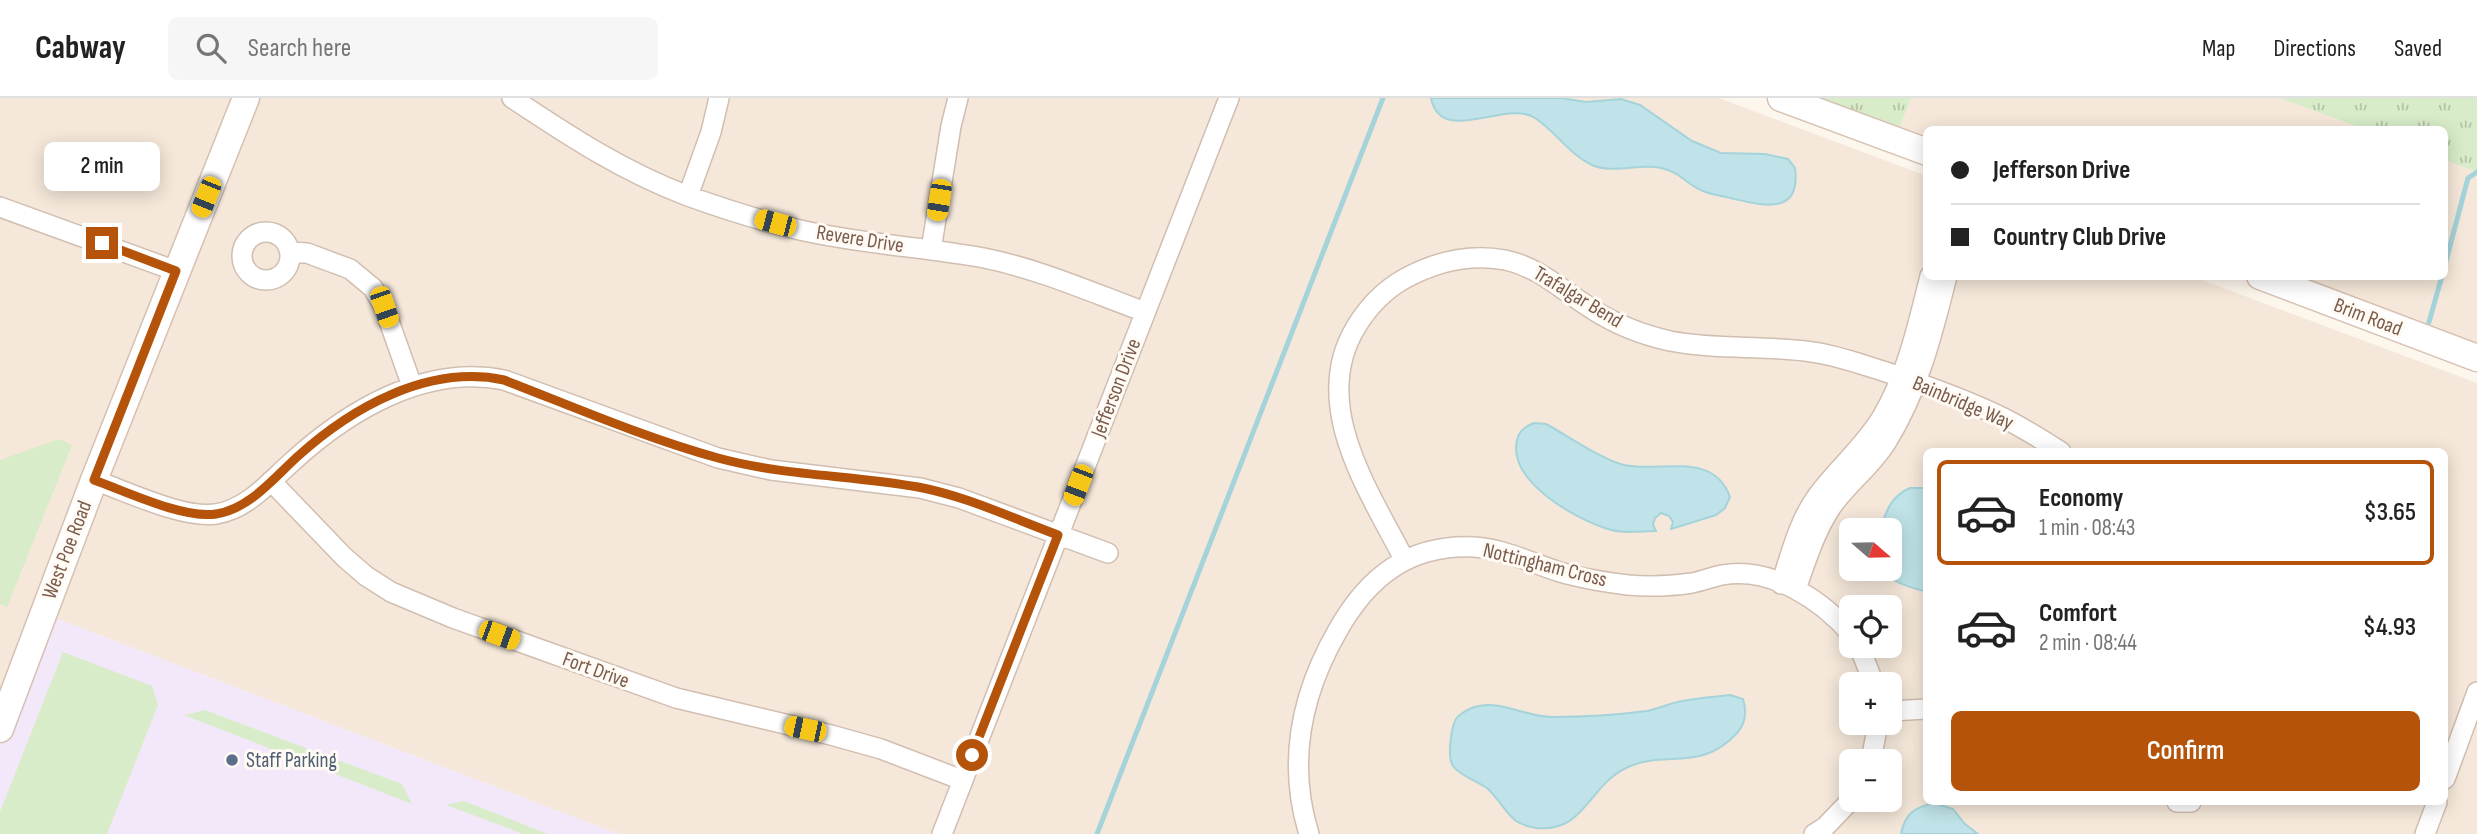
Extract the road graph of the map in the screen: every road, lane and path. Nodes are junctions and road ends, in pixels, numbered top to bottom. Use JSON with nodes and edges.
{"nodes":[{"id":1,"x":246,"y":98,"type":"edge"},
{"id":2,"x":512,"y":98,"type":"edge"},
{"id":3,"x":719,"y":98,"type":"edge"},
{"id":4,"x":958,"y":98,"type":"edge"},
{"id":5,"x":1229,"y":98,"type":"edge"},
{"id":6,"x":1781,"y":98,"type":"edge"},
{"id":7,"x":1923,"y":151,"type":"edge"},
{"id":8,"x":688,"y":196,"type":"junction"},
{"id":9,"x":0,"y":207,"type":"edge"},
{"id":10,"x":931,"y":250,"type":"junction"},
{"id":11,"x":291,"y":252,"type":"dead end"},
{"id":12,"x":176,"y":271,"type":"junction"},
{"id":13,"x":1929,"y":280,"type":"edge"},
{"id":14,"x":1946,"y":280,"type":"edge"},
{"id":15,"x":2271,"y":280,"type":"edge"},
{"id":16,"x":1145,"y":312,"type":"junction"},
{"id":17,"x":2477,"y":358,"type":"edge"},
{"id":18,"x":1908,"y":380,"type":"junction"},
{"id":19,"x":412,"y":386,"type":"junction"},
{"id":20,"x":2055,"y":448,"type":"edge"},
{"id":21,"x":94,"y":480,"type":"junction"},
{"id":22,"x":271,"y":481,"type":"junction"},
{"id":23,"x":1058,"y":535,"type":"junction"},
{"id":24,"x":1108,"y":553,"type":"dead end"},
{"id":25,"x":1404,"y":559,"type":"junction"},
{"id":26,"x":1789,"y":587,"type":"junction"},
{"id":27,"x":1839,"y":622,"type":"edge"},
{"id":28,"x":2477,"y":692,"type":"edge"},
{"id":29,"x":1902,"y":709,"type":"edge"},
{"id":30,"x":1923,"y":709,"type":"edge"},
{"id":31,"x":0,"y":729,"type":"edge"},
{"id":32,"x":2448,"y":771,"type":"edge"},
{"id":33,"x":962,"y":780,"type":"junction"},
{"id":34,"x":2436,"y":805,"type":"edge"},
{"id":35,"x":1841,"y":812,"type":"edge"},
{"id":36,"x":942,"y":834,"type":"edge"},
{"id":37,"x":1309,"y":834,"type":"edge"},
{"id":38,"x":1814,"y":834,"type":"edge"},
{"id":39,"x":2425,"y":834,"type":"edge"}],
"edges":[{"from":1,"to":12,"type":"main road","name":"West Poe Road"},
{"from":2,"to":8,"type":"street","name":"Revere Drive"},
{"from":3,"to":8,"type":"street"},
{"from":4,"to":10,"type":"street"},
{"from":5,"to":16,"type":"street","name":"Jefferson Drive"},
{"from":6,"to":7,"type":"main road"},
{"from":8,"to":10,"type":"street","name":"Revere Drive"},
{"from":9,"to":12,"type":"street"},
{"from":10,"to":16,"type":"street","name":"Revere Drive"},
{"from":11,"to":19,"type":"street"},
{"from":12,"to":21,"type":"main road","name":"West Poe Road"},
{"from":13,"to":18,"type":"street"},
{"from":14,"to":18,"type":"street"},
{"from":15,"to":17,"type":"main road","name":"Brim Road"},
{"from":16,"to":23,"type":"street","name":"Jefferson Drive"},
{"from":18,"to":20,"type":"street","name":"Bainbridge Way"},
{"from":18,"to":25,"type":"street","name":"Trafalgar Bend"},
{"from":18,"to":26,"type":"street"},
{"from":19,"to":22,"type":"street"},
{"from":19,"to":23,"type":"street"},
{"from":21,"to":22,"type":"street"},
{"from":21,"to":31,"type":"main road","name":"West Poe Road"},
{"from":22,"to":33,"type":"street","name":"Fort Drive"},
{"from":23,"to":24,"type":"street"},
{"from":23,"to":33,"type":"street","name":"Jefferson Drive"},
{"from":25,"to":26,"type":"street","name":"Nottingham Cross"},
{"from":25,"to":37,"type":"street","name":"Nottingham Cross"},
{"from":26,"to":27,"type":"street","name":"Nottingham Cross"},
{"from":28,"to":32,"type":"street"},
{"from":29,"to":30,"type":"street"},
{"from":33,"to":36,"type":"street","name":"Jefferson Drive"},
{"from":34,"to":39,"type":"street"},
{"from":35,"to":38,"type":"street"}]}
